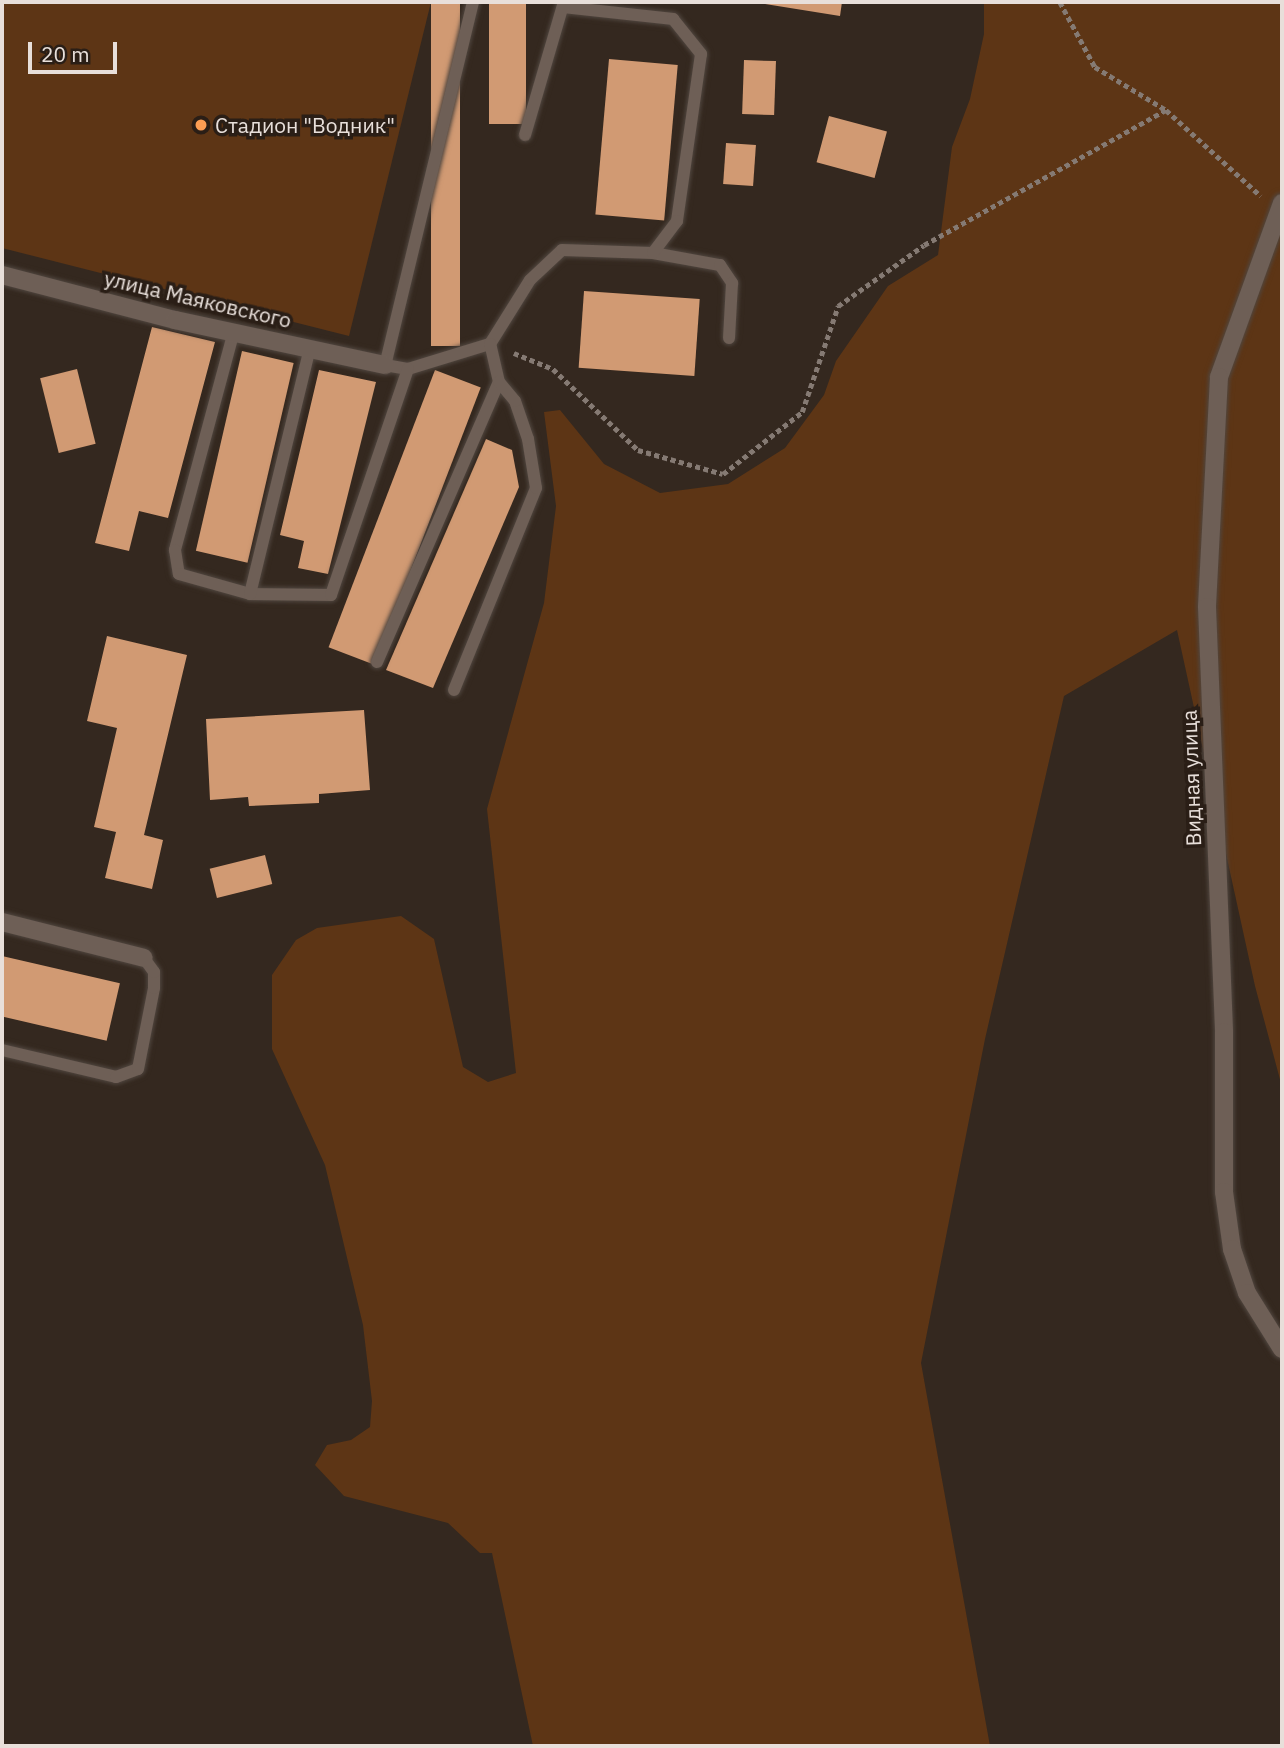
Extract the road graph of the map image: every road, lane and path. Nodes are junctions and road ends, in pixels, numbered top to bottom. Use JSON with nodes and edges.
{"nodes":[{"id":1,"x":473,"y":2,"type":"edge"},
{"id":2,"x":1060,"y":2,"type":"edge"},
{"id":3,"x":564,"y":5,"type":"edge"},
{"id":4,"x":1166,"y":110,"type":"junction"},
{"id":5,"x":525,"y":135,"type":"dead end"},
{"id":6,"x":1280,"y":207,"type":"edge"},
{"id":7,"x":653,"y":253,"type":"junction"},
{"id":8,"x":2,"y":275,"type":"edge"},
{"id":9,"x":234,"y":331,"type":"junction"},
{"id":10,"x":729,"y":338,"type":"dead end"},
{"id":11,"x":490,"y":344,"type":"junction"},
{"id":12,"x":310,"y":348,"type":"junction"},
{"id":13,"x":385,"y":365,"type":"junction"},
{"id":14,"x":408,"y":369,"type":"junction"},
{"id":15,"x":499,"y":382,"type":"junction"},
{"id":16,"x":250,"y":594,"type":"junction"},
{"id":17,"x":377,"y":662,"type":"dead end"},
{"id":18,"x":454,"y":690,"type":"dead end"},
{"id":19,"x":2,"y":922,"type":"edge"},
{"id":20,"x":144,"y":958,"type":"joint"},
{"id":21,"x":2,"y":1051,"type":"edge"},
{"id":22,"x":1282,"y":1349,"type":"edge"}],
"edges":[{"from":1,"to":13,"type":"lane"},
{"from":2,"to":4,"type":"path"},
{"from":3,"to":5,"type":"lane"},
{"from":3,"to":7,"type":"lane"},
{"from":4,"to":6,"type":"path"},
{"from":4,"to":11,"type":"path"},
{"from":6,"to":22,"type":"street","name":"Видная улица"},
{"from":7,"to":10,"type":"lane"},
{"from":7,"to":11,"type":"lane"},
{"from":8,"to":9,"type":"street","name":"улица Маяковского"},
{"from":9,"to":12,"type":"street","name":"улица Маяковского"},
{"from":9,"to":16,"type":"lane"},
{"from":11,"to":14,"type":"lane"},
{"from":11,"to":15,"type":"lane"},
{"from":12,"to":13,"type":"street","name":"улица Маяковского"},
{"from":12,"to":16,"type":"lane"},
{"from":13,"to":14,"type":"lane"},
{"from":14,"to":16,"type":"lane"},
{"from":15,"to":17,"type":"lane"},
{"from":15,"to":18,"type":"lane"},
{"from":19,"to":20,"type":"street"},
{"from":20,"to":21,"type":"lane"}]}
